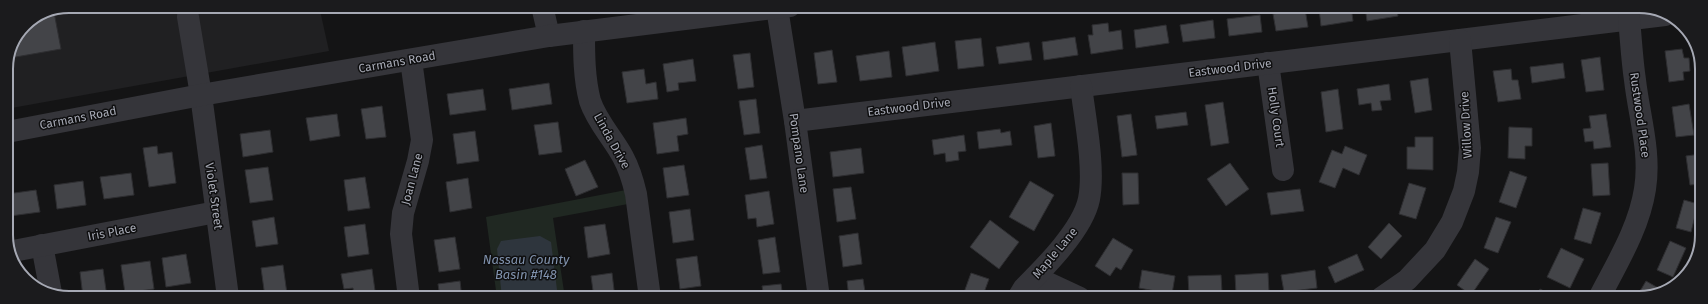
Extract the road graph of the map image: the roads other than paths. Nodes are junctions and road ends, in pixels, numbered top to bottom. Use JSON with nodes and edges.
{"nodes":[{"id":1,"x":544,"y":13,"type":"edge"},
{"id":2,"x":708,"y":13,"type":"edge"},
{"id":3,"x":785,"y":13,"type":"edge"},
{"id":4,"x":1657,"y":16,"type":"edge"},
{"id":5,"x":188,"y":17,"type":"dead end"},
{"id":6,"x":1629,"y":19,"type":"junction"},
{"id":7,"x":584,"y":31,"type":"junction"},
{"id":8,"x":549,"y":36,"type":"junction"},
{"id":9,"x":1460,"y":40,"type":"junction"},
{"id":10,"x":411,"y":60,"type":"junction"},
{"id":11,"x":1268,"y":63,"type":"junction"},
{"id":12,"x":1081,"y":86,"type":"junction"},
{"id":13,"x":201,"y":95,"type":"junction"},
{"id":14,"x":795,"y":121,"type":"junction"},
{"id":15,"x":13,"y":131,"type":"edge"},
{"id":16,"x":1283,"y":170,"type":"dead end"},
{"id":17,"x":216,"y":212,"type":"junction"},
{"id":18,"x":42,"y":246,"type":"junction"},
{"id":19,"x":15,"y":251,"type":"edge"},
{"id":20,"x":1035,"y":277,"type":"junction"},
{"id":21,"x":50,"y":288,"type":"edge"},
{"id":22,"x":227,"y":291,"type":"edge"},
{"id":23,"x":408,"y":291,"type":"edge"},
{"id":24,"x":649,"y":291,"type":"edge"},
{"id":25,"x":818,"y":291,"type":"edge"},
{"id":26,"x":1022,"y":291,"type":"edge"},
{"id":27,"x":1065,"y":291,"type":"edge"},
{"id":28,"x":1391,"y":291,"type":"edge"},
{"id":29,"x":1602,"y":291,"type":"edge"}],
"edges":[{"from":1,"to":8,"type":"street"},
{"from":2,"to":7,"type":"street","name":"Carmans Road"},
{"from":3,"to":14,"type":"street","name":"Pompano Lane"},
{"from":4,"to":6,"type":"street","name":"Eastwood Drive"},
{"from":5,"to":13,"type":"street","name":"Violet Street"},
{"from":6,"to":9,"type":"street","name":"Eastwood Drive"},
{"from":6,"to":29,"type":"street","name":"Rustwood Place"},
{"from":7,"to":8,"type":"street","name":"Carmans Road"},
{"from":7,"to":24,"type":"street","name":"Linda Drive"},
{"from":8,"to":10,"type":"street","name":"Carmans Road"},
{"from":9,"to":11,"type":"street","name":"Eastwood Drive"},
{"from":9,"to":28,"type":"street","name":"Willow Drive"},
{"from":10,"to":13,"type":"street","name":"Carmans Road"},
{"from":10,"to":23,"type":"street","name":"Joan Lane"},
{"from":11,"to":12,"type":"street","name":"Eastwood Drive"},
{"from":11,"to":16,"type":"street","name":"Holly Court"},
{"from":12,"to":14,"type":"street","name":"Eastwood Drive"},
{"from":12,"to":20,"type":"street","name":"Maple Lane"},
{"from":13,"to":15,"type":"street","name":"Carmans Road"},
{"from":13,"to":17,"type":"street","name":"Violet Street"},
{"from":14,"to":25,"type":"street","name":"Pompano Lane"},
{"from":17,"to":18,"type":"street","name":"Iris Place"},
{"from":17,"to":22,"type":"street","name":"Violet Street"},
{"from":18,"to":19,"type":"street","name":"Iris Place"},
{"from":18,"to":21,"type":"street"},
{"from":20,"to":26,"type":"street","name":"Maple Lane"},
{"from":20,"to":27,"type":"street"}]}
